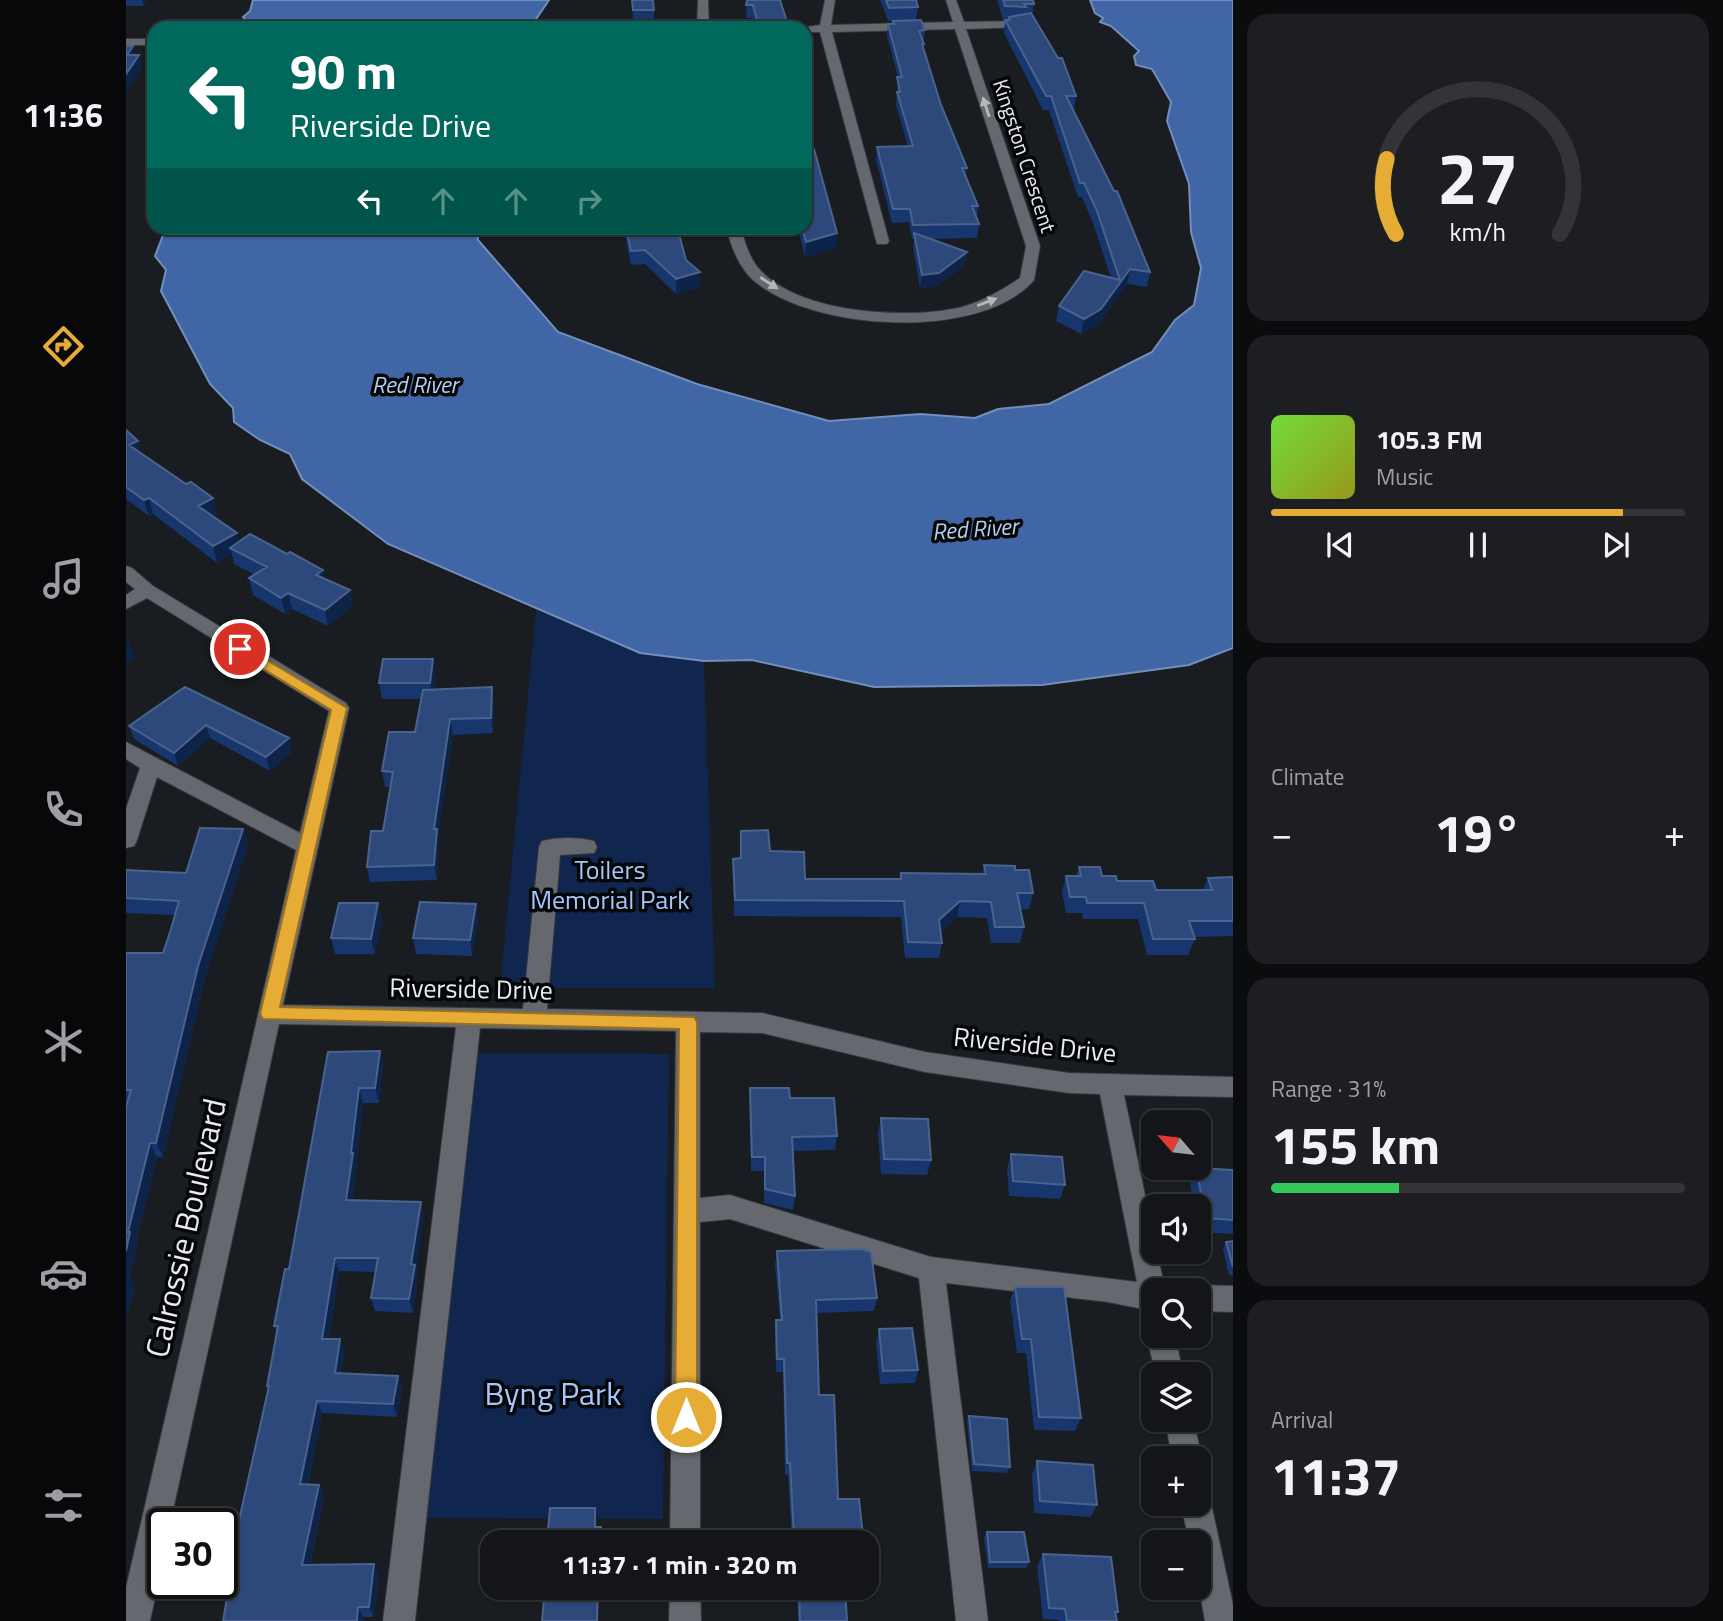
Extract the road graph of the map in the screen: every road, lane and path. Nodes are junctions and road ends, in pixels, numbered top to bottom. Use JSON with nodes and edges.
{"nodes":[{"id":1,"x":702,"y":0,"type":"edge"},
{"id":2,"x":831,"y":0,"type":"edge"},
{"id":3,"x":951,"y":0,"type":"edge"},
{"id":4,"x":703,"y":21,"type":"edge"},
{"id":5,"x":1022,"y":24,"type":"edge"},
{"id":6,"x":959,"y":26,"type":"junction"},
{"id":7,"x":825,"y":28,"type":"junction"},
{"id":8,"x":812,"y":29,"type":"edge"},
{"id":9,"x":126,"y":42,"type":"edge"},
{"id":10,"x":147,"y":42,"type":"edge"},
{"id":11,"x":735,"y":235,"type":"edge"},
{"id":12,"x":882,"y":241,"type":"dead end"},
{"id":13,"x":126,"y":572,"type":"edge"},
{"id":14,"x":147,"y":590,"type":"junction"},
{"id":15,"x":126,"y":603,"type":"edge"},
{"id":16,"x":126,"y":749,"type":"edge"},
{"id":17,"x":151,"y":765,"type":"junction"},
{"id":18,"x":126,"y":840,"type":"edge"},
{"id":19,"x":307,"y":847,"type":"junction"},
{"id":20,"x":586,"y":847,"type":"dead end"},
{"id":21,"x":269,"y":1014,"type":"junction"},
{"id":22,"x":469,"y":1019,"type":"junction"},
{"id":23,"x":534,"y":1020,"type":"junction"},
{"id":24,"x":688,"y":1022,"type":"junction"},
{"id":25,"x":1110,"y":1084,"type":"junction"},
{"id":26,"x":1233,"y":1087,"type":"edge"},
{"id":27,"x":687,"y":1211,"type":"junction"},
{"id":28,"x":932,"y":1269,"type":"junction"},
{"id":29,"x":1149,"y":1278,"type":"edge"},
{"id":30,"x":1141,"y":1295,"type":"edge"},
{"id":31,"x":1211,"y":1298,"type":"edge"},
{"id":32,"x":1233,"y":1299,"type":"edge"},
{"id":33,"x":1199,"y":1516,"type":"edge"},
{"id":34,"x":685,"y":1530,"type":"edge"},
{"id":35,"x":685,"y":1600,"type":"edge"},
{"id":36,"x":134,"y":1621,"type":"edge"},
{"id":37,"x":399,"y":1621,"type":"edge"},
{"id":38,"x":685,"y":1621,"type":"edge"},
{"id":39,"x":972,"y":1621,"type":"edge"},
{"id":40,"x":1220,"y":1621,"type":"edge"}],
"edges":[{"from":1,"to":4,"type":"street"},
{"from":2,"to":7,"type":"street"},
{"from":3,"to":6,"type":"street","name":"Kingston Crescent"},
{"from":5,"to":6,"type":"street"},
{"from":6,"to":7,"type":"street"},
{"from":11,"to":6,"type":"street","name":"Kingston Crescent","one_way":true},
{"from":7,"to":8,"type":"street"},
{"from":7,"to":12,"type":"street"},
{"from":9,"to":10,"type":"street"},
{"from":13,"to":14,"type":"street"},
{"from":14,"to":15,"type":"street"},
{"from":14,"to":19,"type":"street"},
{"from":16,"to":17,"type":"street"},
{"from":17,"to":18,"type":"street"},
{"from":17,"to":19,"type":"street"},
{"from":19,"to":21,"type":"street"},
{"from":20,"to":23,"type":"street"},
{"from":21,"to":22,"type":"street","name":"Riverside Drive"},
{"from":21,"to":36,"type":"street","name":"Calrossie Boulevard"},
{"from":22,"to":23,"type":"street","name":"Riverside Drive"},
{"from":22,"to":37,"type":"street"},
{"from":23,"to":24,"type":"street","name":"Riverside Drive"},
{"from":24,"to":25,"type":"street","name":"Riverside Drive"},
{"from":24,"to":27,"type":"street"},
{"from":25,"to":26,"type":"street","name":"Riverside Drive"},
{"from":25,"to":29,"type":"street"},
{"from":27,"to":28,"type":"street"},
{"from":27,"to":34,"type":"street"},
{"from":28,"to":30,"type":"street"},
{"from":28,"to":39,"type":"street"},
{"from":31,"to":32,"type":"street"},
{"from":33,"to":40,"type":"street"},
{"from":35,"to":38,"type":"street"}]}
